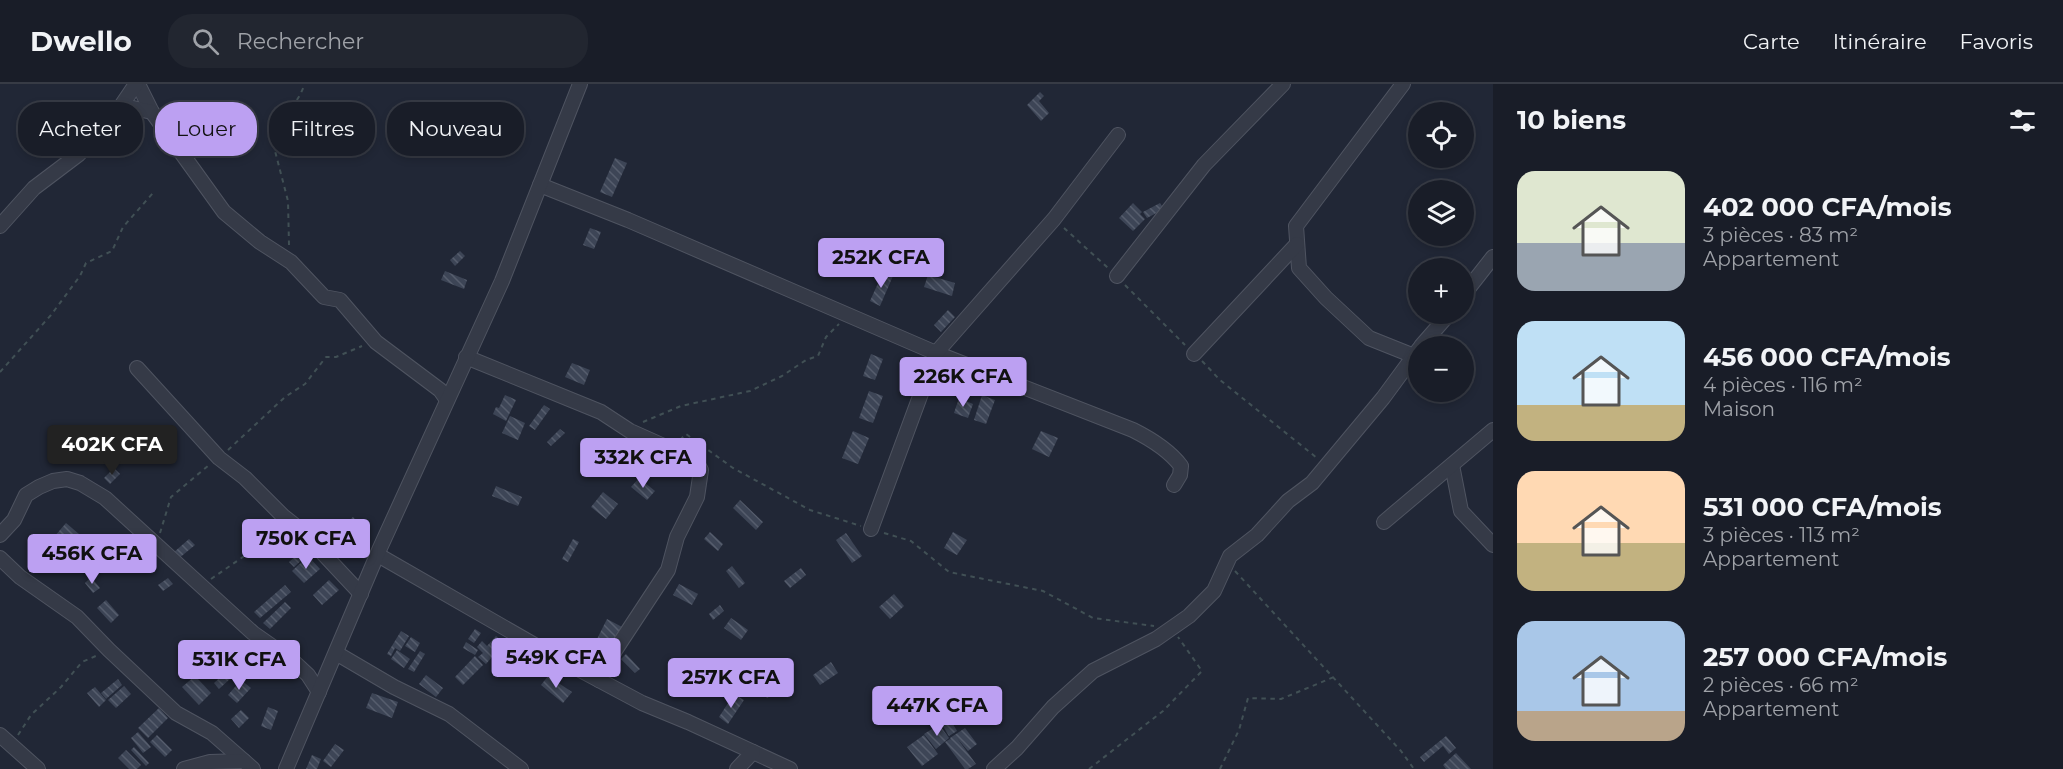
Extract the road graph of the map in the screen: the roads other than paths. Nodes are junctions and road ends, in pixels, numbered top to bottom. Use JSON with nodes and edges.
{"nodes":[{"id":1,"x":137,"y":84,"type":"edge"},
{"id":2,"x":580,"y":84,"type":"edge"},
{"id":3,"x":1283,"y":84,"type":"edge"},
{"id":4,"x":1403,"y":84,"type":"edge"},
{"id":5,"x":124,"y":102,"type":"edge"},
{"id":6,"x":143,"y":110,"type":"edge"},
{"id":7,"x":152,"y":112,"type":"junction"},
{"id":8,"x":1118,"y":135,"type":"dead end"},
{"id":9,"x":76,"y":156,"type":"edge"},
{"id":10,"x":540,"y":185,"type":"junction"},
{"id":11,"x":0,"y":226,"type":"edge"},
{"id":12,"x":1298,"y":244,"type":"junction"},
{"id":13,"x":1493,"y":258,"type":"edge"},
{"id":14,"x":1117,"y":276,"type":"dead end"},
{"id":15,"x":1474,"y":282,"type":"edge"},
{"id":16,"x":1440,"y":324,"type":"edge"},
{"id":17,"x":1430,"y":336,"type":"edge"},
{"id":18,"x":1408,"y":348,"type":"edge"},
{"id":19,"x":936,"y":353,"type":"junction"},
{"id":20,"x":1194,"y":354,"type":"dead end"},
{"id":21,"x":466,"y":357,"type":"junction"},
{"id":22,"x":1408,"y":364,"type":"edge"},
{"id":23,"x":137,"y":368,"type":"dead end"},
{"id":24,"x":447,"y":400,"type":"junction"},
{"id":25,"x":1493,"y":430,"type":"edge"},
{"id":26,"x":1452,"y":465,"type":"junction"},
{"id":27,"x":1174,"y":485,"type":"dead end"},
{"id":28,"x":1383,"y":522,"type":"dead end"},
{"id":29,"x":871,"y":529,"type":"road end"},
{"id":30,"x":0,"y":535,"type":"edge"},
{"id":31,"x":1493,"y":545,"type":"edge"},
{"id":32,"x":378,"y":555,"type":"junction"},
{"id":33,"x":0,"y":558,"type":"edge"},
{"id":34,"x":361,"y":594,"type":"junction"},
{"id":35,"x":336,"y":653,"type":"junction"},
{"id":36,"x":599,"y":680,"type":"junction"},
{"id":37,"x":319,"y":692,"type":"junction"},
{"id":38,"x":0,"y":735,"type":"edge"},
{"id":39,"x":753,"y":752,"type":"junction"},
{"id":40,"x":249,"y":765,"type":"edge"},
{"id":41,"x":515,"y":767,"type":"edge"},
{"id":42,"x":38,"y":769,"type":"edge"},
{"id":43,"x":184,"y":769,"type":"edge"},
{"id":44,"x":286,"y":769,"type":"edge"},
{"id":45,"x":737,"y":769,"type":"edge"},
{"id":46,"x":790,"y":769,"type":"edge"},
{"id":47,"x":994,"y":769,"type":"edge"}],
"edges":[{"from":1,"to":5,"type":"street"},
{"from":1,"to":7,"type":"street"},
{"from":2,"to":10,"type":"street"},
{"from":3,"to":14,"type":"street"},
{"from":4,"to":12,"type":"street"},
{"from":6,"to":7,"type":"street"},
{"from":7,"to":24,"type":"street"},
{"from":8,"to":19,"type":"street"},
{"from":9,"to":11,"type":"street"},
{"from":10,"to":19,"type":"street"},
{"from":10,"to":21,"type":"street"},
{"from":12,"to":18,"type":"street"},
{"from":12,"to":20,"type":"street"},
{"from":13,"to":15,"type":"street"},
{"from":16,"to":17,"type":"street"},
{"from":19,"to":27,"type":"street"},
{"from":19,"to":29,"type":"street"},
{"from":21,"to":24,"type":"street"},
{"from":21,"to":36,"type":"street"},
{"from":22,"to":47,"type":"street"},
{"from":23,"to":34,"type":"street"},
{"from":24,"to":32,"type":"street"},
{"from":25,"to":26,"type":"street"},
{"from":26,"to":28,"type":"street"},
{"from":26,"to":31,"type":"street"},
{"from":30,"to":37,"type":"street"},
{"from":32,"to":34,"type":"street"},
{"from":32,"to":36,"type":"street"},
{"from":33,"to":40,"type":"street"},
{"from":34,"to":35,"type":"street"},
{"from":35,"to":37,"type":"street"},
{"from":35,"to":41,"type":"street"},
{"from":36,"to":39,"type":"street"},
{"from":37,"to":44,"type":"street"},
{"from":38,"to":42,"type":"street"},
{"from":39,"to":45,"type":"street"},
{"from":39,"to":46,"type":"street"},
{"from":40,"to":43,"type":"street"}]}
